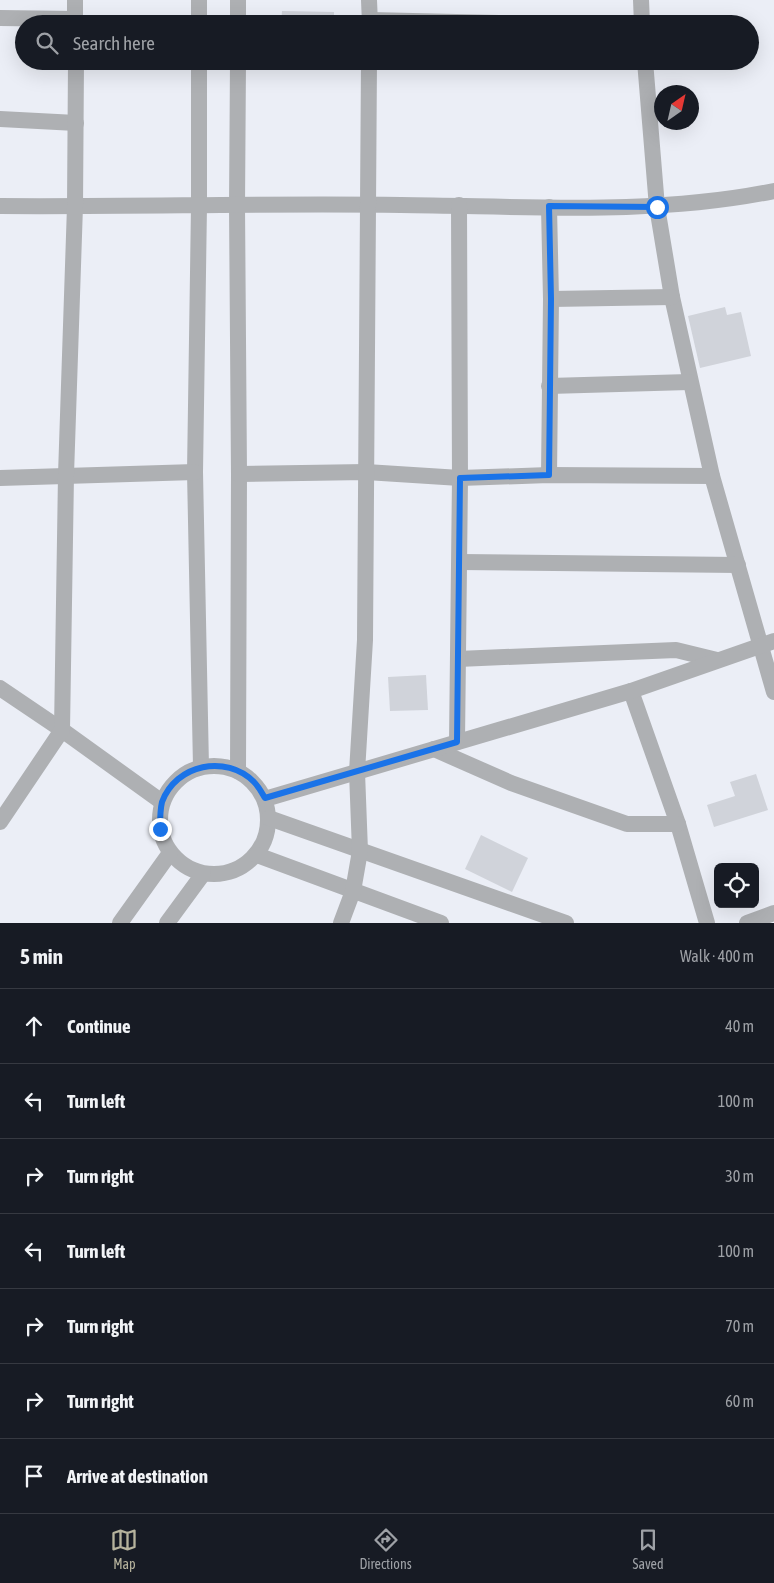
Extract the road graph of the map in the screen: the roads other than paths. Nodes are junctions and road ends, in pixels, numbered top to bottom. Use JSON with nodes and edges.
{"nodes":[{"id":1,"x":75,"y":0,"type":"edge"},
{"id":2,"x":199,"y":0,"type":"edge"},
{"id":3,"x":238,"y":0,"type":"edge"},
{"id":4,"x":370,"y":0,"type":"edge"},
{"id":5,"x":641,"y":0,"type":"edge"},
{"id":6,"x":75,"y":15,"type":"edge"},
{"id":7,"x":199,"y":15,"type":"edge"},
{"id":8,"x":238,"y":15,"type":"edge"},
{"id":9,"x":370,"y":15,"type":"edge"},
{"id":10,"x":642,"y":15,"type":"edge"},
{"id":11,"x":0,"y":18,"type":"edge"},
{"id":12,"x":15,"y":19,"type":"edge"},
{"id":13,"x":76,"y":70,"type":"edge"},
{"id":14,"x":199,"y":70,"type":"edge"},
{"id":15,"x":238,"y":70,"type":"edge"},
{"id":16,"x":369,"y":70,"type":"edge"},
{"id":17,"x":646,"y":70,"type":"edge"},
{"id":18,"x":0,"y":119,"type":"edge"},
{"id":19,"x":76,"y":123,"type":"junction"},
{"id":20,"x":774,"y":192,"type":"edge"},
{"id":21,"x":367,"y":204,"type":"junction"},
{"id":22,"x":459,"y":205,"type":"junction"},
{"id":23,"x":0,"y":206,"type":"edge"},
{"id":24,"x":76,"y":206,"type":"junction"},
{"id":25,"x":199,"y":206,"type":"junction"},
{"id":26,"x":237,"y":206,"type":"junction"},
{"id":27,"x":549,"y":206,"type":"junction"},
{"id":28,"x":657,"y":207,"type":"junction"},
{"id":29,"x":672,"y":297,"type":"junction"},
{"id":30,"x":551,"y":299,"type":"junction"},
{"id":31,"x":690,"y":382,"type":"junction"},
{"id":32,"x":549,"y":386,"type":"junction"},
{"id":33,"x":195,"y":472,"type":"junction"},
{"id":34,"x":366,"y":472,"type":"junction"},
{"id":35,"x":240,"y":474,"type":"junction"},
{"id":36,"x":66,"y":475,"type":"junction"},
{"id":37,"x":549,"y":475,"type":"junction"},
{"id":38,"x":712,"y":476,"type":"junction"},
{"id":39,"x":0,"y":478,"type":"edge"},
{"id":40,"x":460,"y":478,"type":"junction"},
{"id":41,"x":460,"y":562,"type":"junction"},
{"id":42,"x":738,"y":565,"type":"junction"},
{"id":43,"x":767,"y":644,"type":"edge"},
{"id":44,"x":458,"y":659,"type":"junction"},
{"id":45,"x":718,"y":661,"type":"junction"},
{"id":46,"x":0,"y":688,"type":"edge"},
{"id":47,"x":631,"y":691,"type":"junction"},
{"id":48,"x":774,"y":692,"type":"edge"},
{"id":49,"x":62,"y":730,"type":"junction"},
{"id":50,"x":457,"y":742,"type":"junction"},
{"id":51,"x":434,"y":749,"type":"junction"},
{"id":52,"x":201,"y":767,"type":"junction"},
{"id":53,"x":238,"y":771,"type":"junction"},
{"id":54,"x":357,"y":772,"type":"junction"},
{"id":55,"x":265,"y":798,"type":"junction"},
{"id":56,"x":162,"y":802,"type":"junction"},
{"id":57,"x":3,"y":813,"type":"edge"},
{"id":58,"x":270,"y":818,"type":"junction"},
{"id":59,"x":678,"y":824,"type":"junction"},
{"id":60,"x":360,"y":851,"type":"junction"},
{"id":61,"x":170,"y":853,"type":"junction"},
{"id":62,"x":257,"y":856,"type":"junction"},
{"id":63,"x":203,"y":874,"type":"junction"},
{"id":64,"x":353,"y":891,"type":"junction"},
{"id":65,"x":774,"y":913,"type":"edge"},
{"id":66,"x":120,"y":923,"type":"edge"},
{"id":67,"x":167,"y":923,"type":"edge"},
{"id":68,"x":341,"y":923,"type":"edge"},
{"id":69,"x":441,"y":923,"type":"edge"},
{"id":70,"x":566,"y":923,"type":"edge"},
{"id":71,"x":707,"y":923,"type":"edge"},
{"id":72,"x":747,"y":923,"type":"edge"}],
"edges":[{"from":1,"to":6,"type":"street"},
{"from":2,"to":7,"type":"street"},
{"from":3,"to":8,"type":"street"},
{"from":4,"to":9,"type":"street"},
{"from":5,"to":10,"type":"street"},
{"from":11,"to":12,"type":"street"},
{"from":13,"to":19,"type":"street"},
{"from":14,"to":25,"type":"street"},
{"from":15,"to":26,"type":"street"},
{"from":16,"to":21,"type":"street"},
{"from":17,"to":28,"type":"street"},
{"from":18,"to":19,"type":"street"},
{"from":19,"to":24,"type":"street"},
{"from":20,"to":28,"type":"street"},
{"from":21,"to":22,"type":"street"},
{"from":21,"to":26,"type":"street"},
{"from":21,"to":34,"type":"street"},
{"from":22,"to":27,"type":"street"},
{"from":22,"to":40,"type":"street"},
{"from":23,"to":24,"type":"street"},
{"from":24,"to":25,"type":"street"},
{"from":24,"to":36,"type":"street"},
{"from":25,"to":26,"type":"street"},
{"from":25,"to":33,"type":"street"},
{"from":26,"to":35,"type":"street"},
{"from":27,"to":28,"type":"street"},
{"from":27,"to":30,"type":"street"},
{"from":28,"to":29,"type":"street"},
{"from":29,"to":30,"type":"street"},
{"from":29,"to":31,"type":"street"},
{"from":30,"to":32,"type":"street"},
{"from":31,"to":32,"type":"street"},
{"from":31,"to":38,"type":"street"},
{"from":32,"to":37,"type":"street"},
{"from":33,"to":36,"type":"street"},
{"from":33,"to":52,"type":"street"},
{"from":34,"to":35,"type":"street"},
{"from":34,"to":40,"type":"street"},
{"from":34,"to":54,"type":"street"},
{"from":35,"to":53,"type":"street"},
{"from":36,"to":39,"type":"street"},
{"from":36,"to":49,"type":"street"},
{"from":37,"to":38,"type":"street"},
{"from":37,"to":40,"type":"street"},
{"from":38,"to":42,"type":"street"},
{"from":40,"to":41,"type":"street"},
{"from":41,"to":42,"type":"street"},
{"from":41,"to":44,"type":"street"},
{"from":42,"to":43,"type":"street"},
{"from":43,"to":45,"type":"street"},
{"from":43,"to":48,"type":"street"},
{"from":44,"to":45,"type":"street"},
{"from":44,"to":50,"type":"street"},
{"from":45,"to":47,"type":"street"},
{"from":46,"to":49,"type":"street"},
{"from":47,"to":50,"type":"street"},
{"from":47,"to":59,"type":"street"},
{"from":49,"to":56,"type":"street"},
{"from":49,"to":57,"type":"street"},
{"from":50,"to":51,"type":"street"},
{"from":51,"to":54,"type":"street"},
{"from":51,"to":59,"type":"street"},
{"from":52,"to":53,"type":"street"},
{"from":52,"to":56,"type":"street"},
{"from":53,"to":55,"type":"street"},
{"from":54,"to":55,"type":"street"},
{"from":54,"to":60,"type":"street"},
{"from":55,"to":58,"type":"street"},
{"from":56,"to":61,"type":"street"},
{"from":58,"to":60,"type":"street"},
{"from":58,"to":62,"type":"street"},
{"from":59,"to":71,"type":"street"},
{"from":60,"to":64,"type":"street"},
{"from":60,"to":70,"type":"street"},
{"from":61,"to":63,"type":"street"},
{"from":61,"to":66,"type":"street"},
{"from":62,"to":63,"type":"street"},
{"from":62,"to":64,"type":"street"},
{"from":63,"to":67,"type":"street"},
{"from":64,"to":68,"type":"street"},
{"from":64,"to":69,"type":"street"},
{"from":65,"to":72,"type":"street"}]}
